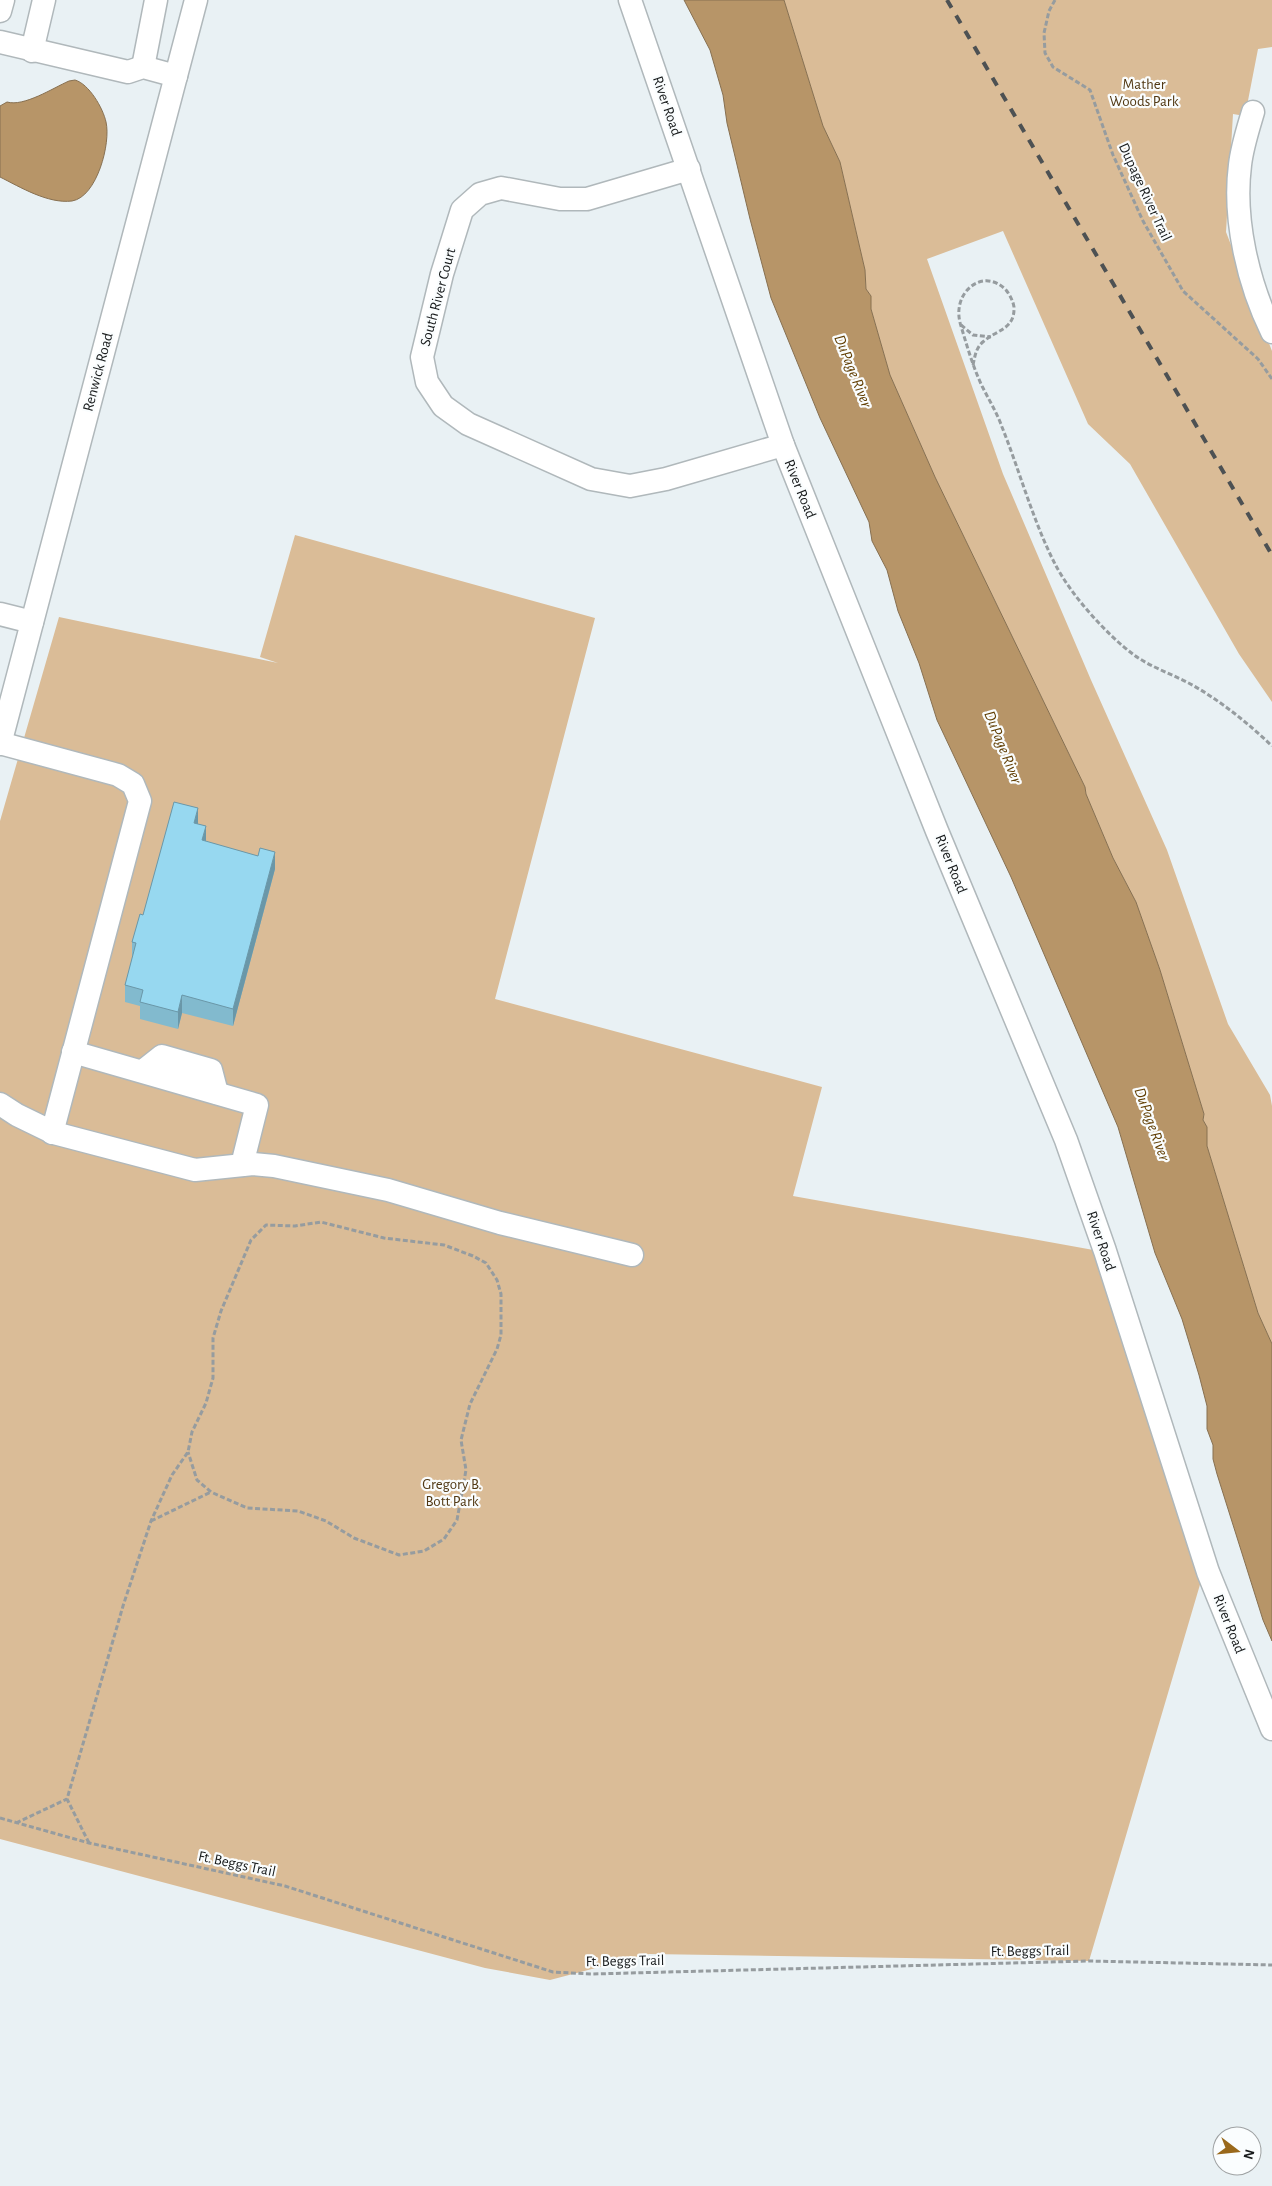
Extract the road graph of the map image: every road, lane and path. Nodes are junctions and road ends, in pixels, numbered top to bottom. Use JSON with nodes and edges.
{"nodes":[{"id":1,"x":3,"y":0,"type":"edge"},
{"id":2,"x":44,"y":0,"type":"edge"},
{"id":3,"x":156,"y":0,"type":"edge"},
{"id":4,"x":196,"y":0,"type":"edge"},
{"id":5,"x":630,"y":0,"type":"edge"},
{"id":6,"x":1055,"y":0,"type":"edge"},
{"id":7,"x":0,"y":11,"type":"edge"},
{"id":8,"x":0,"y":42,"type":"edge"},
{"id":9,"x":32,"y":51,"type":"junction"},
{"id":10,"x":143,"y":67,"type":"junction"},
{"id":11,"x":176,"y":76,"type":"junction"},
{"id":12,"x":1253,"y":112,"type":"dead end"},
{"id":13,"x":689,"y":169,"type":"junction"},
{"id":14,"x":960,"y":325,"type":"junction"},
{"id":15,"x":1272,"y":332,"type":"edge"},
{"id":16,"x":992,"y":337,"type":"junction"},
{"id":17,"x":974,"y":365,"type":"junction"},
{"id":18,"x":1272,"y":378,"type":"edge"},
{"id":19,"x":783,"y":445,"type":"junction"},
{"id":20,"x":0,"y":614,"type":"edge"},
{"id":21,"x":32,"y":622,"type":"junction"},
{"id":22,"x":0,"y":744,"type":"edge"},
{"id":23,"x":1272,"y":746,"type":"edge"},
{"id":24,"x":73,"y":1052,"type":"junction"},
{"id":25,"x":0,"y":1104,"type":"edge"},
{"id":26,"x":52,"y":1133,"type":"junction"},
{"id":27,"x":242,"y":1165,"type":"junction"},
{"id":28,"x":632,"y":1255,"type":"dead end"},
{"id":29,"x":188,"y":1452,"type":"junction"},
{"id":30,"x":211,"y":1492,"type":"junction"},
{"id":31,"x":151,"y":1521,"type":"junction"},
{"id":32,"x":1272,"y":1729,"type":"edge"},
{"id":33,"x":67,"y":1799,"type":"junction"},
{"id":34,"x":0,"y":1818,"type":"edge"},
{"id":35,"x":16,"y":1823,"type":"junction"},
{"id":36,"x":89,"y":1843,"type":"junction"},
{"id":37,"x":1272,"y":1965,"type":"edge"}],
"edges":[{"from":1,"to":7,"type":"street"},
{"from":2,"to":9,"type":"street"},
{"from":3,"to":10,"type":"street"},
{"from":4,"to":11,"type":"street","name":"Renwick Road"},
{"from":5,"to":13,"type":"street","name":"River Road"},
{"from":6,"to":18,"type":"path","name":"Dupage River Trail"},
{"from":8,"to":9,"type":"street"},
{"from":9,"to":10,"type":"street"},
{"from":10,"to":11,"type":"street"},
{"from":11,"to":21,"type":"street","name":"Renwick Road"},
{"from":12,"to":15,"type":"street"},
{"from":13,"to":19,"type":"street","name":"River Road"},
{"from":13,"to":19,"type":"street","name":"South River Court"},
{"from":14,"to":16,"type":"path"},
{"from":14,"to":16,"type":"path"},
{"from":14,"to":17,"type":"path"},
{"from":16,"to":17,"type":"path"},
{"from":17,"to":23,"type":"path"},
{"from":19,"to":32,"type":"street","name":"River Road"},
{"from":20,"to":21,"type":"street"},
{"from":21,"to":22,"type":"street","name":"Renwick Road"},
{"from":22,"to":24,"type":"street"},
{"from":24,"to":26,"type":"street"},
{"from":24,"to":27,"type":"street"},
{"from":25,"to":26,"type":"street"},
{"from":26,"to":27,"type":"street"},
{"from":27,"to":28,"type":"street"},
{"from":29,"to":30,"type":"path"},
{"from":29,"to":30,"type":"path"},
{"from":29,"to":31,"type":"path"},
{"from":30,"to":31,"type":"path"},
{"from":31,"to":33,"type":"path"},
{"from":33,"to":35,"type":"path"},
{"from":33,"to":36,"type":"path"},
{"from":34,"to":35,"type":"path","name":"Ft. Beggs Trail"},
{"from":35,"to":36,"type":"path","name":"Ft. Beggs Trail"},
{"from":36,"to":37,"type":"path","name":"Ft. Beggs Trail"}]}
